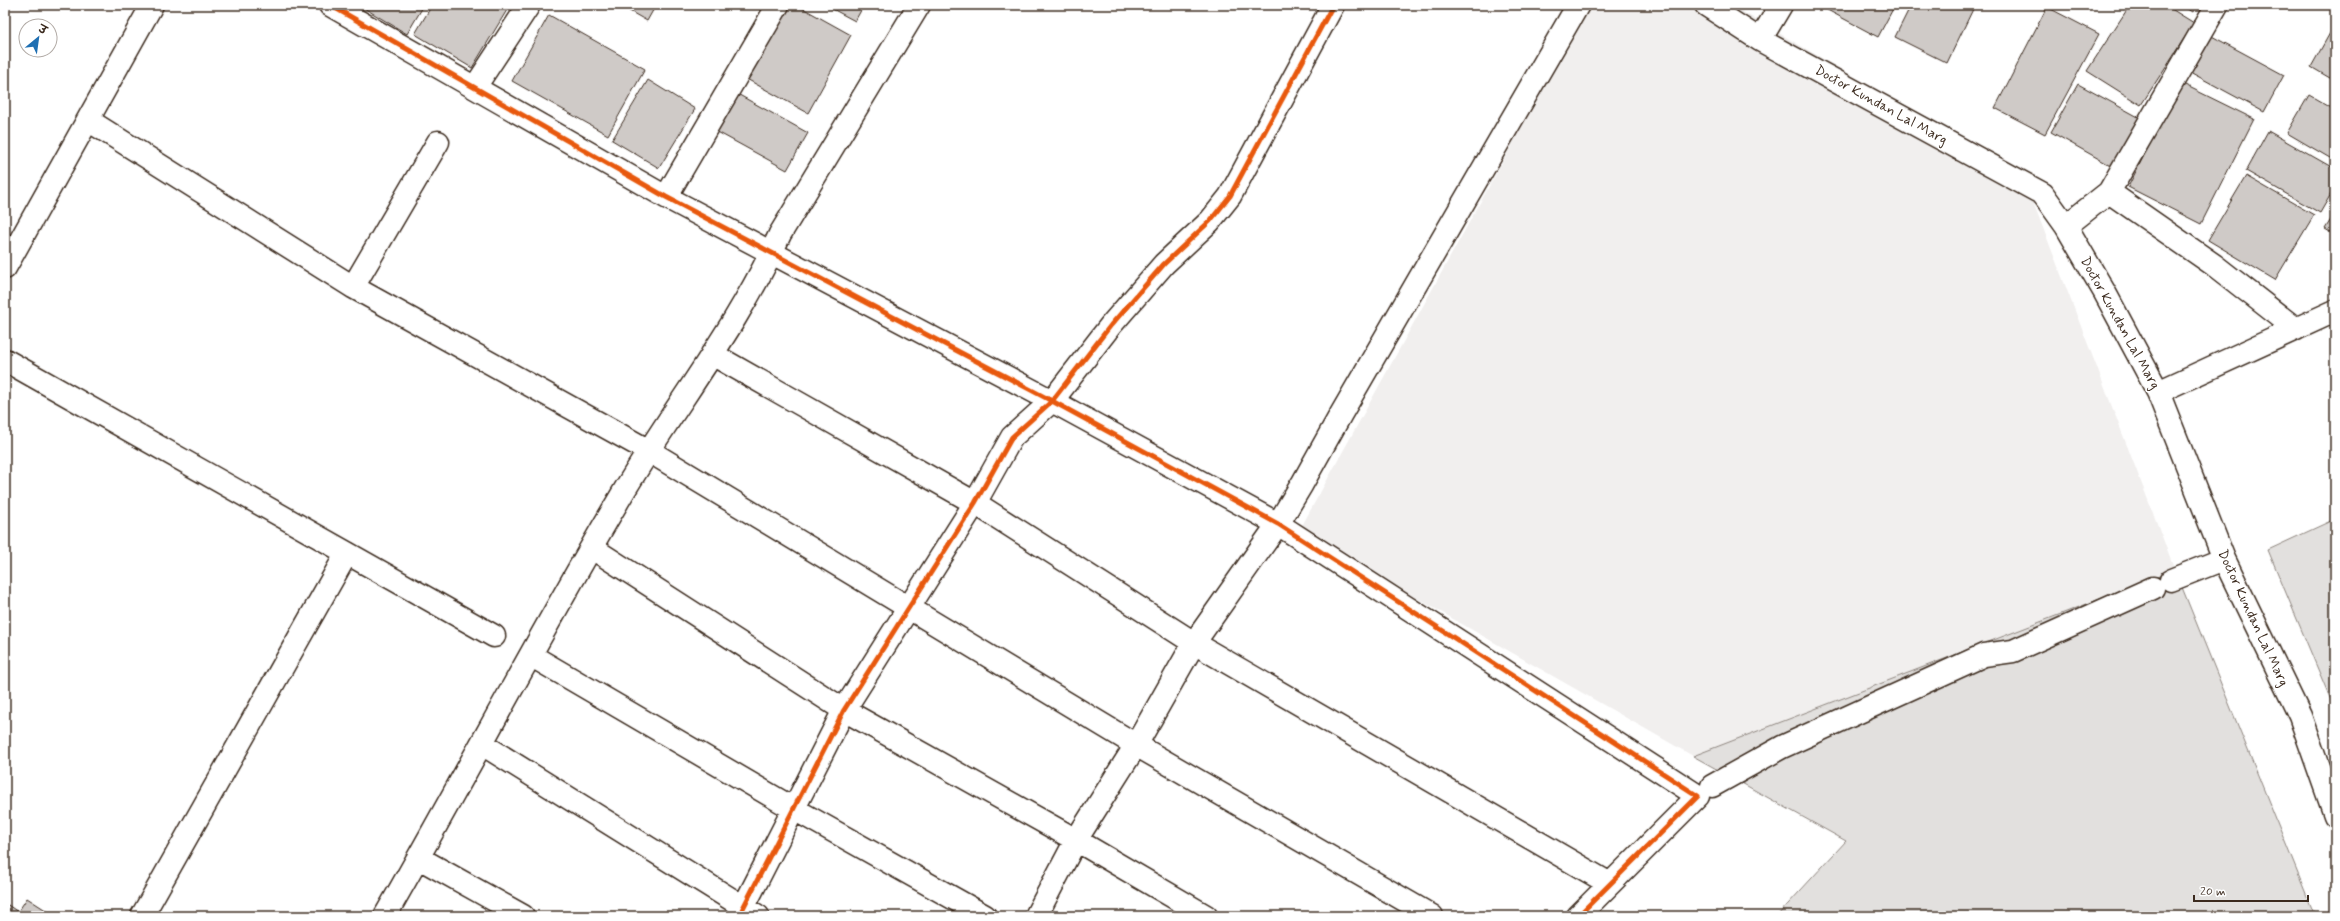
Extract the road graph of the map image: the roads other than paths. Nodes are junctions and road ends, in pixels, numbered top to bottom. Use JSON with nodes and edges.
{"nodes":[{"id":1,"x":152,"y":5,"type":"edge"},
{"id":2,"x":330,"y":5,"type":"edge"},
{"id":3,"x":529,"y":5,"type":"edge"},
{"id":4,"x":778,"y":5,"type":"edge"},
{"id":5,"x":919,"y":5,"type":"edge"},
{"id":6,"x":1333,"y":5,"type":"edge"},
{"id":7,"x":1578,"y":5,"type":"edge"},
{"id":8,"x":1706,"y":5,"type":"edge"},
{"id":9,"x":1781,"y":5,"type":"edge"},
{"id":10,"x":2217,"y":5,"type":"edge"},
{"id":11,"x":1760,"y":40,"type":"junction"},
{"id":12,"x":475,"y":88,"type":"junction"},
{"id":13,"x":88,"y":120,"type":"junction"},
{"id":14,"x":438,"y":142,"type":"dead end"},
{"id":15,"x":2109,"y":192,"type":"junction"},
{"id":16,"x":666,"y":197,"type":"junction"},
{"id":17,"x":2066,"y":226,"type":"junction"},
{"id":18,"x":771,"y":253,"type":"junction"},
{"id":19,"x":5,"y":268,"type":"edge"},
{"id":20,"x":353,"y":287,"type":"junction"},
{"id":21,"x":2335,"y":311,"type":"edge"},
{"id":22,"x":2296,"y":329,"type":"junction"},
{"id":23,"x":712,"y":354,"type":"junction"},
{"id":24,"x":5,"y":360,"type":"edge"},
{"id":25,"x":2158,"y":392,"type":"junction"},
{"id":26,"x":1052,"y":401,"type":"junction"},
{"id":27,"x":649,"y":451,"type":"junction"},
{"id":28,"x":975,"y":503,"type":"junction"},
{"id":29,"x":1278,"y":524,"type":"junction"},
{"id":30,"x":592,"y":548,"type":"junction"},
{"id":31,"x":347,"y":553,"type":"junction"},
{"id":32,"x":2224,"y":559,"type":"junction"},
{"id":33,"x":909,"y":608,"type":"junction"},
{"id":34,"x":494,"y":636,"type":"dead end"},
{"id":35,"x":1194,"y":644,"type":"junction"},
{"id":36,"x":532,"y":656,"type":"junction"},
{"id":37,"x":844,"y":710,"type":"junction"},
{"id":38,"x":482,"y":744,"type":"junction"},
{"id":39,"x":1136,"y":745,"type":"junction"},
{"id":40,"x":1712,"y":786,"type":"dead end"},
{"id":41,"x":794,"y":809,"type":"junction"},
{"id":42,"x":2335,"y":815,"type":"edge"},
{"id":43,"x":1076,"y":840,"type":"junction"},
{"id":44,"x":419,"y":858,"type":"junction"},
{"id":45,"x":1610,"y":884,"type":"junction"},
{"id":46,"x":747,"y":913,"type":"edge"},
{"id":47,"x":142,"y":916,"type":"edge"},
{"id":48,"x":385,"y":916,"type":"edge"},
{"id":49,"x":524,"y":916,"type":"edge"},
{"id":50,"x":985,"y":916,"type":"edge"},
{"id":51,"x":1036,"y":916,"type":"edge"},
{"id":52,"x":1206,"y":916,"type":"edge"},
{"id":53,"x":1432,"y":916,"type":"edge"},
{"id":54,"x":1578,"y":916,"type":"edge"}],
"edges":[{"from":1,"to":13,"type":"street"},
{"from":2,"to":12,"type":"street"},
{"from":3,"to":12,"type":"street"},
{"from":4,"to":16,"type":"street"},
{"from":5,"to":18,"type":"street"},
{"from":6,"to":26,"type":"street"},
{"from":7,"to":29,"type":"street"},
{"from":8,"to":11,"type":"street","name":"Doctor Kundan Lal Marg"},
{"from":9,"to":11,"type":"street"},
{"from":10,"to":15,"type":"street"},
{"from":11,"to":17,"type":"street","name":"Doctor Kundan Lal Marg"},
{"from":12,"to":16,"type":"street"},
{"from":13,"to":19,"type":"street"},
{"from":13,"to":20,"type":"street"},
{"from":14,"to":20,"type":"street"},
{"from":15,"to":17,"type":"street"},
{"from":15,"to":22,"type":"street"},
{"from":16,"to":18,"type":"street"},
{"from":17,"to":25,"type":"street","name":"Doctor Kundan Lal Marg"},
{"from":18,"to":23,"type":"street"},
{"from":18,"to":26,"type":"street"},
{"from":20,"to":27,"type":"street"},
{"from":21,"to":22,"type":"street"},
{"from":22,"to":25,"type":"street"},
{"from":23,"to":27,"type":"street"},
{"from":23,"to":28,"type":"street"},
{"from":24,"to":31,"type":"street"},
{"from":25,"to":32,"type":"street","name":"Doctor Kundan Lal Marg"},
{"from":26,"to":28,"type":"street"},
{"from":26,"to":29,"type":"street"},
{"from":27,"to":30,"type":"street"},
{"from":27,"to":33,"type":"street"},
{"from":28,"to":33,"type":"street"},
{"from":28,"to":35,"type":"street"},
{"from":29,"to":35,"type":"street"},
{"from":29,"to":45,"type":"street"},
{"from":30,"to":36,"type":"street"},
{"from":30,"to":37,"type":"street"},
{"from":31,"to":34,"type":"street"},
{"from":31,"to":47,"type":"street"},
{"from":32,"to":40,"type":"street"},
{"from":32,"to":42,"type":"street","name":"Doctor Kundan Lal Marg"},
{"from":33,"to":37,"type":"street"},
{"from":33,"to":39,"type":"street"},
{"from":35,"to":39,"type":"street"},
{"from":35,"to":45,"type":"street"},
{"from":36,"to":38,"type":"street"},
{"from":36,"to":41,"type":"street"},
{"from":37,"to":41,"type":"street"},
{"from":37,"to":43,"type":"street"},
{"from":38,"to":44,"type":"street"},
{"from":38,"to":46,"type":"street"},
{"from":39,"to":43,"type":"street"},
{"from":39,"to":53,"type":"street"},
{"from":41,"to":46,"type":"street"},
{"from":41,"to":50,"type":"street"},
{"from":43,"to":51,"type":"street"},
{"from":43,"to":52,"type":"street"},
{"from":44,"to":48,"type":"street"},
{"from":44,"to":49,"type":"street"},
{"from":45,"to":54,"type":"street"}]}
